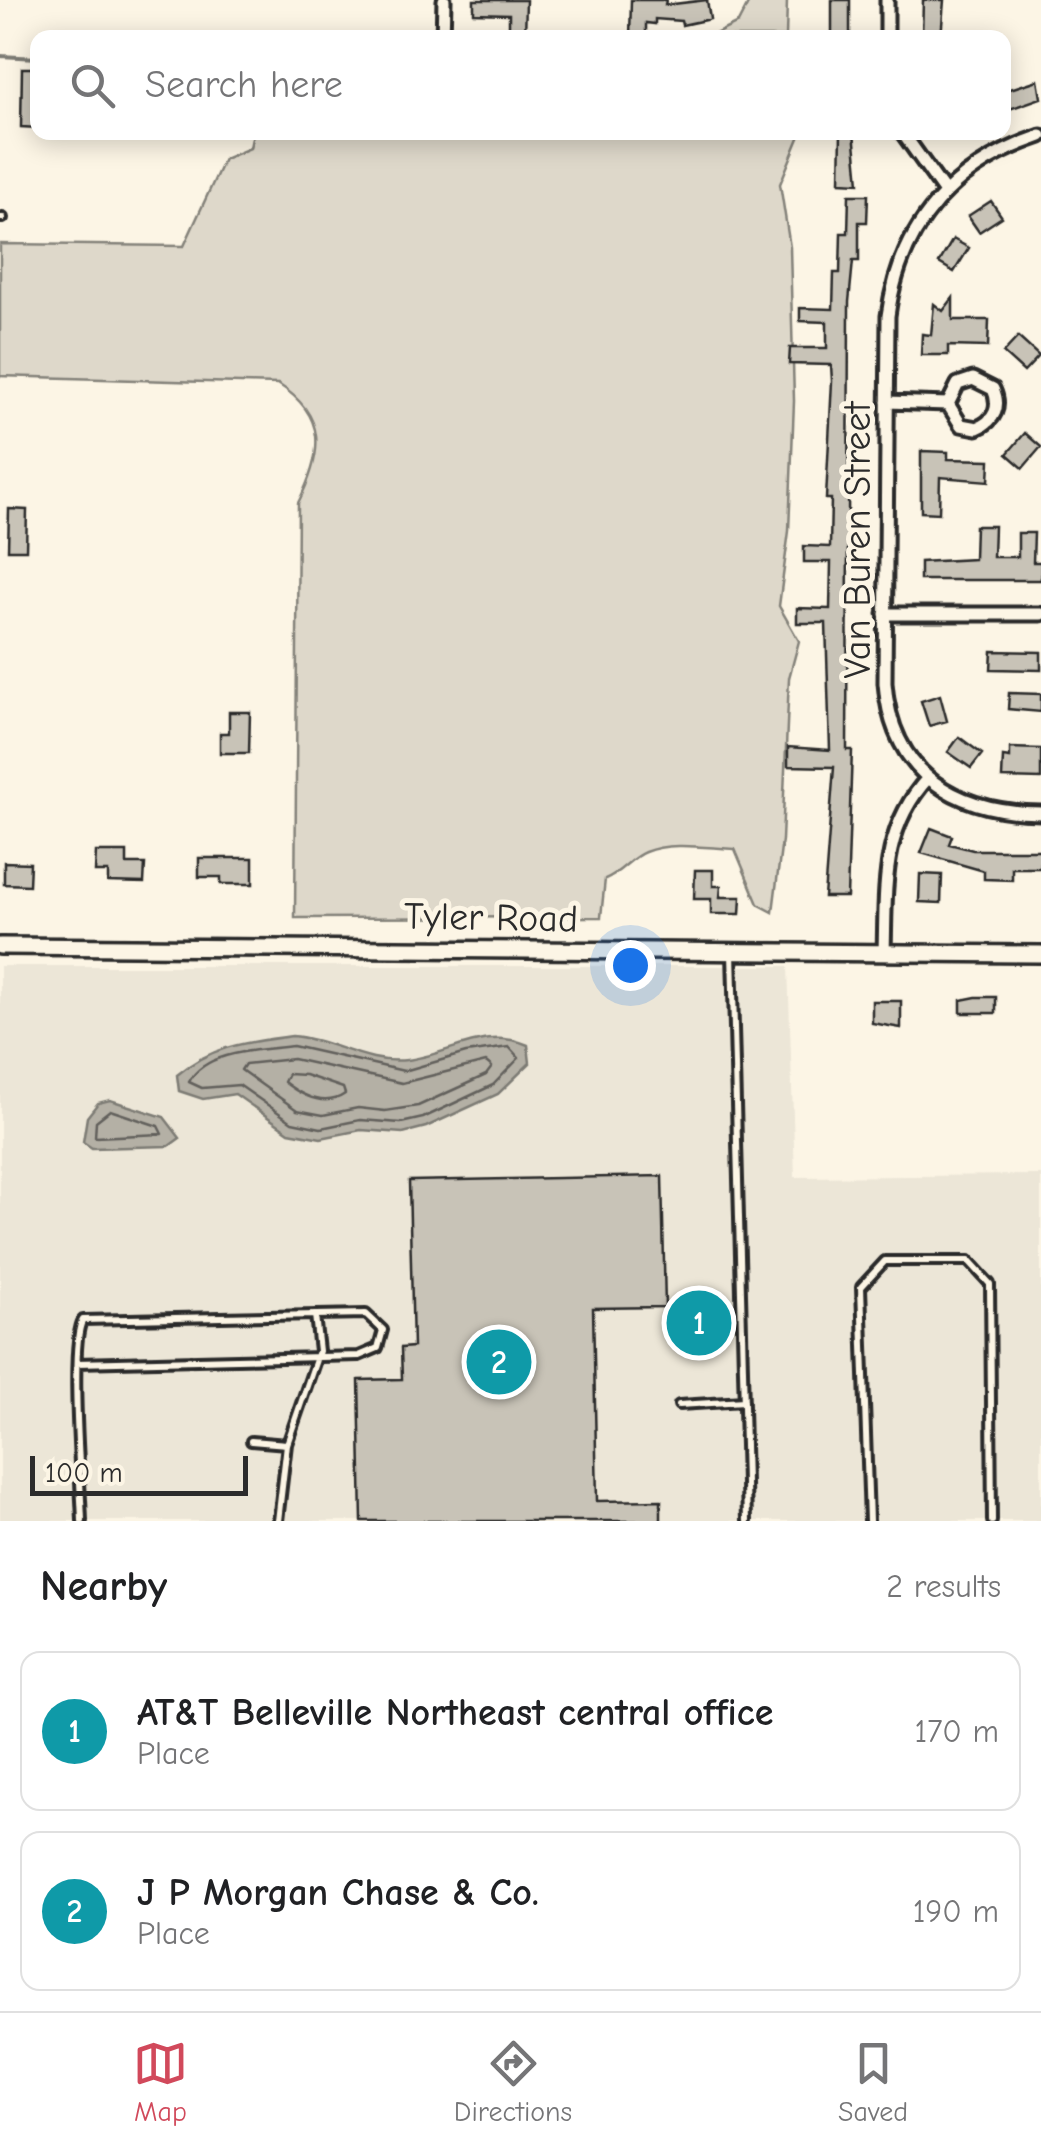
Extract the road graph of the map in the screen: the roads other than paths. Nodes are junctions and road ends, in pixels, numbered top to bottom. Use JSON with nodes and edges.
{"nodes":[{"id":1,"x":444,"y":0,"type":"edge"},
{"id":2,"x":887,"y":0,"type":"edge"},
{"id":3,"x":443,"y":30,"type":"edge"},
{"id":4,"x":887,"y":30,"type":"edge"},
{"id":5,"x":1041,"y":136,"type":"edge"},
{"id":6,"x":908,"y":140,"type":"edge"},
{"id":7,"x":944,"y":191,"type":"junction"},
{"id":8,"x":887,"y":402,"type":"junction"},
{"id":9,"x":948,"y":404,"type":"junction"},
{"id":10,"x":885,"y":614,"type":"junction"},
{"id":11,"x":1041,"y":614,"type":"edge"},
{"id":12,"x":928,"y":778,"type":"junction"},
{"id":13,"x":1041,"y":813,"type":"edge"},
{"id":14,"x":0,"y":946,"type":"edge"},
{"id":15,"x":732,"y":952,"type":"junction"},
{"id":16,"x":884,"y":953,"type":"junction"},
{"id":17,"x":1041,"y":954,"type":"edge"},
{"id":18,"x":315,"y":1315,"type":"junction"},
{"id":19,"x":316,"y":1357,"type":"junction"},
{"id":20,"x":78,"y":1363,"type":"junction"},
{"id":21,"x":744,"y":1401,"type":"junction"},
{"id":22,"x":678,"y":1405,"type":"dead end"},
{"id":23,"x":251,"y":1441,"type":"dead end"},
{"id":24,"x":287,"y":1444,"type":"junction"},
{"id":25,"x":82,"y":1521,"type":"edge"},
{"id":26,"x":278,"y":1521,"type":"edge"},
{"id":27,"x":747,"y":1521,"type":"edge"},
{"id":28,"x":869,"y":1521,"type":"edge"},
{"id":29,"x":992,"y":1521,"type":"edge"}],
"edges":[{"from":1,"to":3,"type":"street"},
{"from":2,"to":4,"type":"street"},
{"from":5,"to":7,"type":"street","name":"Van Buren Street"},
{"from":6,"to":7,"type":"street"},
{"from":7,"to":8,"type":"street","name":"Van Buren Street"},
{"from":8,"to":9,"type":"street"},
{"from":8,"to":10,"type":"street","name":"Van Buren Street"},
{"from":9,"to":9,"type":"street"},
{"from":10,"to":11,"type":"street"},
{"from":10,"to":12,"type":"street","name":"Van Buren Street"},
{"from":12,"to":13,"type":"street"},
{"from":12,"to":16,"type":"street"},
{"from":14,"to":15,"type":"street","name":"Tyler Road"},
{"from":15,"to":16,"type":"street","name":"Tyler Road"},
{"from":15,"to":21,"type":"lane"},
{"from":16,"to":17,"type":"street","name":"Tyler Road"},
{"from":18,"to":19,"type":"lane"},
{"from":18,"to":19,"type":"lane"},
{"from":18,"to":20,"type":"lane"},
{"from":19,"to":20,"type":"lane"},
{"from":19,"to":24,"type":"lane"},
{"from":20,"to":25,"type":"lane"},
{"from":21,"to":22,"type":"lane"},
{"from":21,"to":27,"type":"lane"},
{"from":23,"to":24,"type":"lane"},
{"from":24,"to":26,"type":"lane"},
{"from":28,"to":29,"type":"lane"}]}
